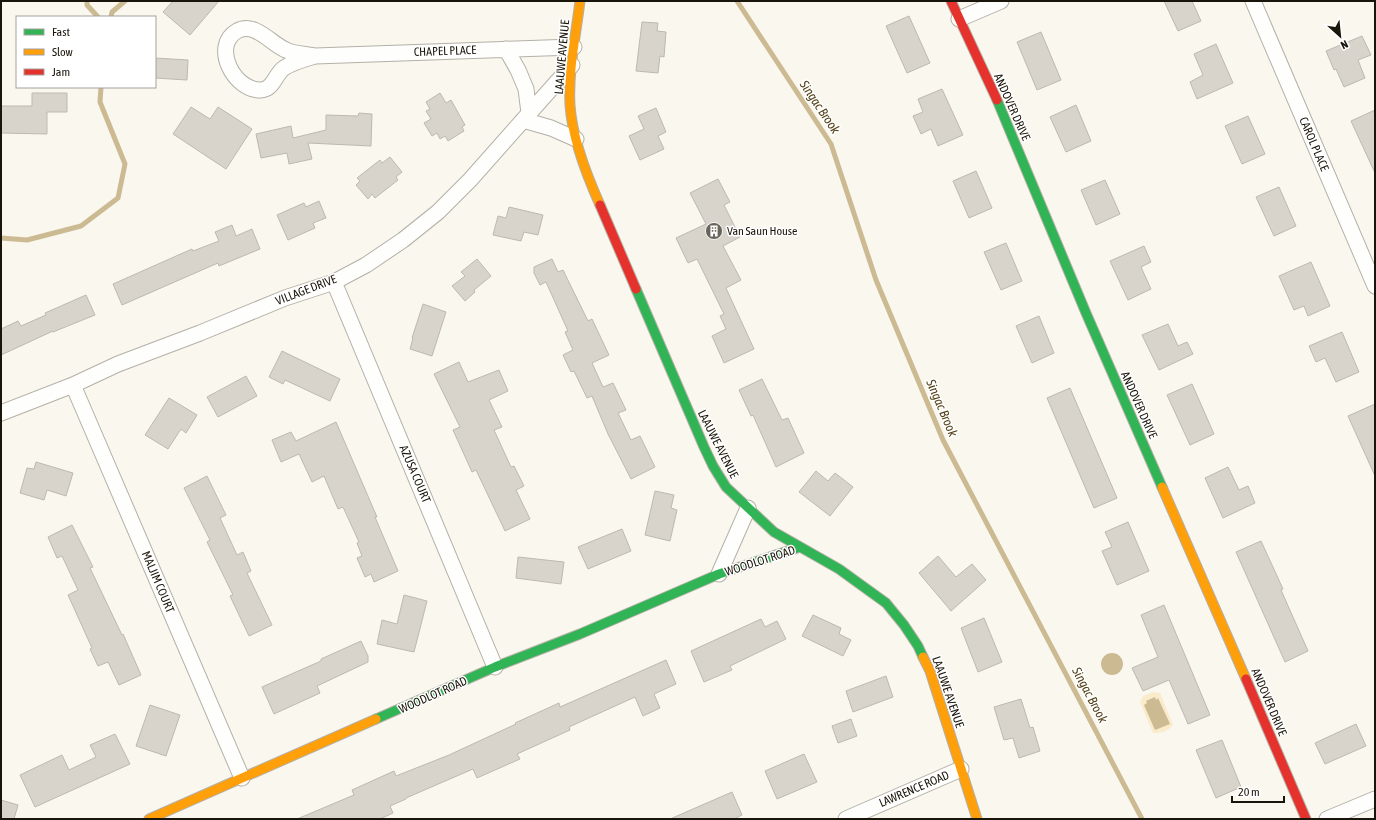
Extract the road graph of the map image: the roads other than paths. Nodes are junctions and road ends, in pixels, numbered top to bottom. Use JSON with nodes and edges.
{"nodes":[{"id":1,"x":580,"y":1,"type":"edge"},
{"id":2,"x":950,"y":1,"type":"edge"},
{"id":3,"x":1001,"y":1,"type":"edge"},
{"id":4,"x":1252,"y":1,"type":"edge"},
{"id":5,"x":959,"y":19,"type":"junction"},
{"id":6,"x":574,"y":46,"type":"junction"},
{"id":7,"x":506,"y":49,"type":"junction"},
{"id":8,"x":315,"y":56,"type":"junction"},
{"id":9,"x":572,"y":65,"type":"junction"},
{"id":10,"x":526,"y":117,"type":"junction"},
{"id":11,"x":576,"y":139,"type":"junction"},
{"id":12,"x":334,"y":282,"type":"junction"},
{"id":13,"x":1375,"y":286,"type":"edge"},
{"id":14,"x":73,"y":385,"type":"junction"},
{"id":15,"x":1,"y":413,"type":"edge"},
{"id":16,"x":748,"y":508,"type":"junction"},
{"id":17,"x":800,"y":547,"type":"junction"},
{"id":18,"x":719,"y":574,"type":"junction"},
{"id":19,"x":495,"y":667,"type":"junction"},
{"id":20,"x":961,"y":769,"type":"junction"},
{"id":21,"x":242,"y":778,"type":"junction"},
{"id":22,"x":1375,"y":799,"type":"edge"},
{"id":23,"x":149,"y":819,"type":"edge"},
{"id":24,"x":846,"y":819,"type":"edge"},
{"id":25,"x":977,"y":819,"type":"edge"},
{"id":26,"x":1306,"y":819,"type":"edge"},
{"id":27,"x":1327,"y":819,"type":"edge"}],
"edges":[{"from":1,"to":6,"type":"street","name":"LAAUWE AVENUE"},
{"from":2,"to":5,"type":"street","name":"ANDOVER DRIVE"},
{"from":3,"to":5,"type":"street"},
{"from":4,"to":13,"type":"street","name":"CAROL PLACE"},
{"from":5,"to":26,"type":"street","name":"ANDOVER DRIVE"},
{"from":6,"to":7,"type":"street","name":"CHAPEL PLACE"},
{"from":6,"to":9,"type":"street","name":"LAAUWE AVENUE"},
{"from":7,"to":8,"type":"street","name":"CHAPEL PLACE"},
{"from":7,"to":10,"type":"street"},
{"from":8,"to":8,"type":"street","name":"CHAPEL PLACE"},
{"from":9,"to":10,"type":"street","name":"VILLAGE DRIVE"},
{"from":9,"to":11,"type":"street","name":"LAAUWE AVENUE"},
{"from":10,"to":11,"type":"street"},
{"from":10,"to":12,"type":"street","name":"VILLAGE DRIVE"},
{"from":11,"to":16,"type":"street","name":"LAAUWE AVENUE"},
{"from":12,"to":14,"type":"street","name":"VILLAGE DRIVE"},
{"from":12,"to":19,"type":"street","name":"AZUSA COURT"},
{"from":14,"to":15,"type":"street","name":"VILLAGE DRIVE"},
{"from":14,"to":21,"type":"street","name":"MALJIM COURT"},
{"from":16,"to":17,"type":"street","name":"LAAUWE AVENUE"},
{"from":16,"to":18,"type":"street","name":"WOODLOT ROAD"},
{"from":17,"to":18,"type":"street","name":"WOODLOT ROAD"},
{"from":17,"to":20,"type":"street","name":"LAAUWE AVENUE"},
{"from":18,"to":19,"type":"street","name":"WOODLOT ROAD"},
{"from":19,"to":21,"type":"street","name":"WOODLOT ROAD"},
{"from":20,"to":24,"type":"street","name":"LAWRENCE ROAD"},
{"from":20,"to":25,"type":"street","name":"LAAUWE AVENUE"},
{"from":21,"to":23,"type":"street","name":"WOODLOT ROAD"},
{"from":22,"to":27,"type":"street"}]}
